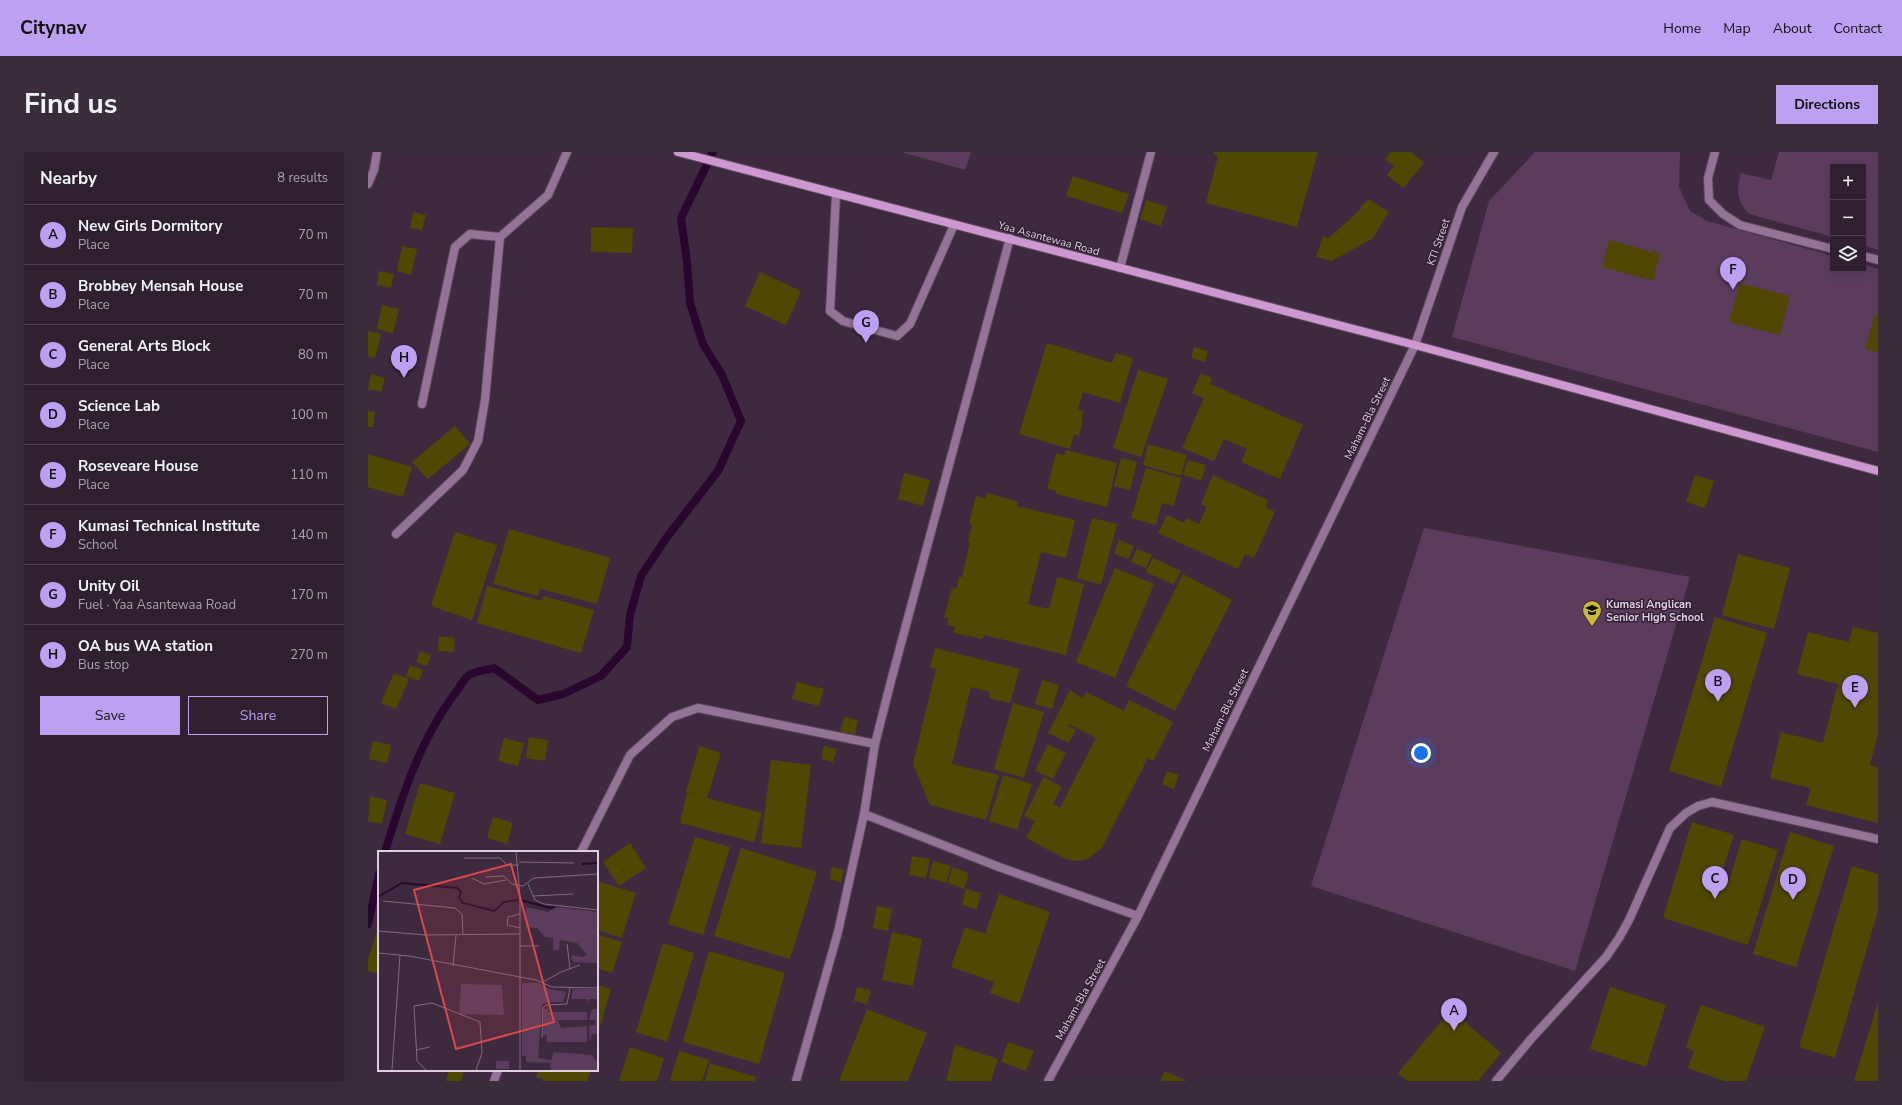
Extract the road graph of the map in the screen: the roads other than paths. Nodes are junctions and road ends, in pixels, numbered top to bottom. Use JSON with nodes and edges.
{"nodes":[{"id":1,"x":377,"y":152,"type":"edge"},
{"id":2,"x":567,"y":152,"type":"edge"},
{"id":3,"x":678,"y":152,"type":"edge"},
{"id":4,"x":1151,"y":152,"type":"edge"},
{"id":5,"x":1494,"y":152,"type":"edge"},
{"id":6,"x":1715,"y":152,"type":"edge"},
{"id":7,"x":368,"y":184,"type":"edge"},
{"id":8,"x":836,"y":194,"type":"junction"},
{"id":9,"x":954,"y":225,"type":"junction"},
{"id":10,"x":500,"y":237,"type":"junction"},
{"id":11,"x":1010,"y":238,"type":"junction"},
{"id":12,"x":1830,"y":248,"type":"edge"},
{"id":13,"x":1866,"y":257,"type":"edge"},
{"id":14,"x":1878,"y":260,"type":"edge"},
{"id":15,"x":1120,"y":268,"type":"junction"},
{"id":16,"x":1415,"y":345,"type":"junction"},
{"id":17,"x":422,"y":404,"type":"dead end"},
{"id":18,"x":1878,"y":471,"type":"edge"},
{"id":19,"x":396,"y":534,"type":"dead end"},
{"id":20,"x":875,"y":744,"type":"junction"},
{"id":21,"x":864,"y":814,"type":"junction"},
{"id":22,"x":1878,"y":839,"type":"edge"},
{"id":23,"x":582,"y":851,"type":"edge"},
{"id":24,"x":1138,"y":916,"type":"junction"},
{"id":25,"x":498,"y":1071,"type":"edge"},
{"id":26,"x":494,"y":1081,"type":"edge"},
{"id":27,"x":796,"y":1081,"type":"edge"},
{"id":28,"x":1048,"y":1081,"type":"edge"},
{"id":29,"x":1496,"y":1081,"type":"edge"}],
"edges":[{"from":1,"to":7,"type":"street"},
{"from":2,"to":10,"type":"street"},
{"from":3,"to":8,"type":"street","name":"Yaa Asantewaa Road"},
{"from":4,"to":15,"type":"street"},
{"from":5,"to":16,"type":"street","name":"KTI Street"},
{"from":6,"to":12,"type":"street"},
{"from":8,"to":9,"type":"street","name":"Yaa Asantewaa Road"},
{"from":8,"to":9,"type":"street"},
{"from":9,"to":11,"type":"street","name":"Yaa Asantewaa Road"},
{"from":10,"to":17,"type":"street"},
{"from":10,"to":19,"type":"street"},
{"from":11,"to":15,"type":"street","name":"Yaa Asantewaa Road"},
{"from":11,"to":20,"type":"street"},
{"from":13,"to":14,"type":"street"},
{"from":15,"to":16,"type":"street","name":"Yaa Asantewaa Road"},
{"from":16,"to":18,"type":"street","name":"Yaa Asantewaa Road"},
{"from":16,"to":24,"type":"street","name":"Maham-Bla Street"},
{"from":20,"to":21,"type":"street"},
{"from":20,"to":23,"type":"street"},
{"from":21,"to":24,"type":"street"},
{"from":21,"to":27,"type":"street"},
{"from":22,"to":29,"type":"street"},
{"from":24,"to":28,"type":"street","name":"Maham-Bla Street"},
{"from":25,"to":26,"type":"street"}]}
